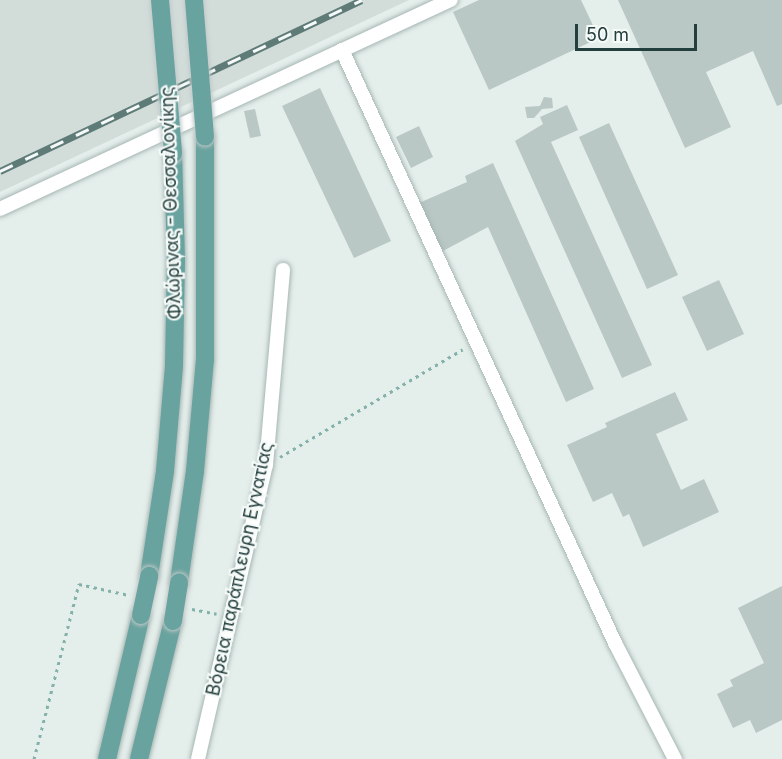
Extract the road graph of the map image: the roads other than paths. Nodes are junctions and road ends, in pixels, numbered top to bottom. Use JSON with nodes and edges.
{"nodes":[{"id":1,"x":160,"y":0,"type":"edge"},
{"id":2,"x":194,"y":0,"type":"edge"},
{"id":3,"x":451,"y":0,"type":"edge"},
{"id":4,"x":342,"y":50,"type":"junction"},
{"id":5,"x":0,"y":209,"type":"edge"},
{"id":6,"x":283,"y":270,"type":"dead end"},
{"id":7,"x":107,"y":759,"type":"edge"},
{"id":8,"x":139,"y":759,"type":"edge"},
{"id":9,"x":198,"y":759,"type":"edge"},
{"id":10,"x":675,"y":759,"type":"edge"}],
"edges":[{"from":1,"to":7,"type":"main road","name":"Φλώρινας - Θεσσαλονίκης","bridge":true},
{"from":2,"to":8,"type":"main road","name":"Φλώρινας - Θεσσαλονίκης","bridge":true},
{"from":3,"to":4,"type":"street"},
{"from":4,"to":5,"type":"street"},
{"from":4,"to":10,"type":"street"},
{"from":6,"to":9,"type":"street","name":"Βόρεια παράπλευρη Εγνατίας"}]}
